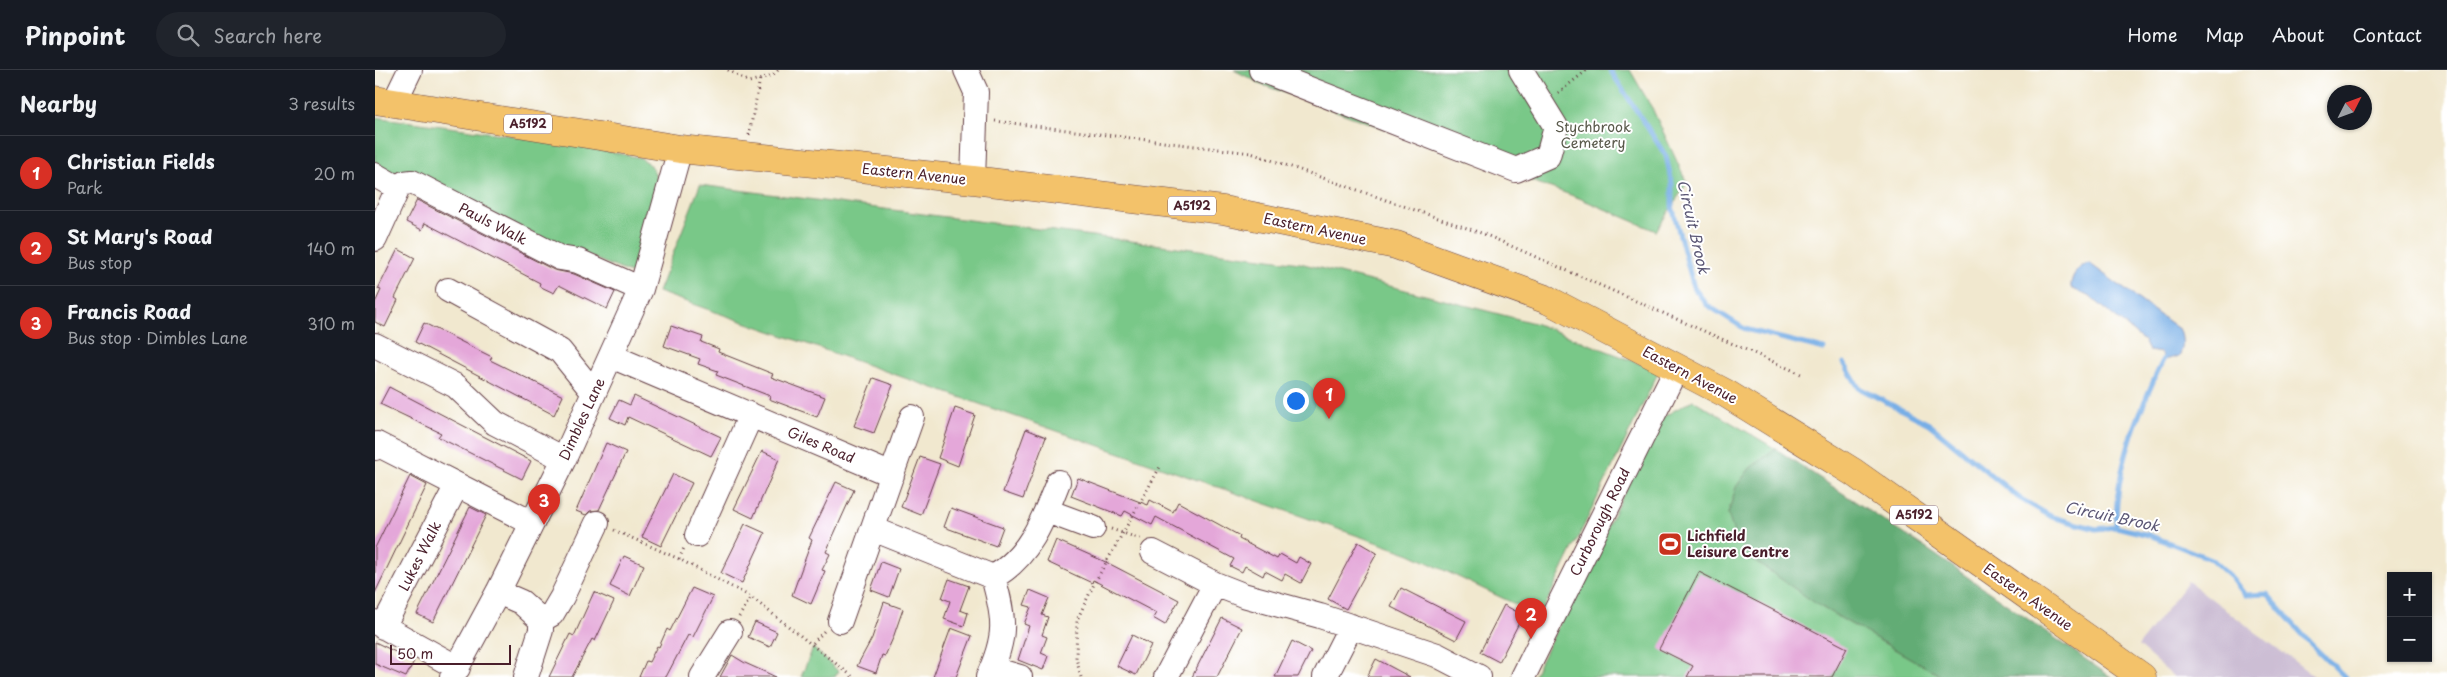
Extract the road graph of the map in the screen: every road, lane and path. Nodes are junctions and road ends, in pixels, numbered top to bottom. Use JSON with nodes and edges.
{"nodes":[{"id":1,"x":410,"y":70,"type":"edge"},
{"id":2,"x":728,"y":70,"type":"edge"},
{"id":3,"x":778,"y":70,"type":"edge"},
{"id":4,"x":966,"y":70,"type":"edge"},
{"id":5,"x":1261,"y":70,"type":"edge"},
{"id":6,"x":1521,"y":70,"type":"edge"},
{"id":7,"x":1587,"y":70,"type":"edge"},
{"id":8,"x":760,"y":79,"type":"junction"},
{"id":9,"x":384,"y":101,"type":"edge"},
{"id":10,"x":1543,"y":106,"type":"junction"},
{"id":11,"x":991,"y":120,"type":"dead end"},
{"id":12,"x":680,"y":149,"type":"junction"},
{"id":13,"x":745,"y":156,"type":"junction"},
{"id":14,"x":375,"y":175,"type":"edge"},
{"id":15,"x":973,"y":180,"type":"junction"},
{"id":16,"x":398,"y":188,"type":"junction"},
{"id":17,"x":375,"y":239,"type":"edge"},
{"id":18,"x":641,"y":289,"type":"junction"},
{"id":19,"x":448,"y":290,"type":"dead end"},
{"id":20,"x":375,"y":345,"type":"edge"},
{"id":21,"x":611,"y":356,"type":"junction"},
{"id":22,"x":1677,"y":367,"type":"junction"},
{"id":23,"x":1801,"y":374,"type":"dead end"},
{"id":24,"x":594,"y":393,"type":"junction"},
{"id":25,"x":751,"y":415,"type":"junction"},
{"id":26,"x":912,"y":417,"type":"dead end"},
{"id":27,"x":375,"y":448,"type":"edge"},
{"id":28,"x":564,"y":458,"type":"junction"},
{"id":29,"x":1160,"y":467,"type":"dead end"},
{"id":30,"x":892,"y":475,"type":"junction"},
{"id":31,"x":1058,"y":482,"type":"dead end"},
{"id":32,"x":457,"y":485,"type":"junction"},
{"id":33,"x":1047,"y":511,"type":"junction"},
{"id":34,"x":597,"y":523,"type":"joint"},
{"id":35,"x":532,"y":524,"type":"junction"},
{"id":36,"x":1093,"y":528,"type":"joint"},
{"id":37,"x":873,"y":529,"type":"junction"},
{"id":38,"x":707,"y":531,"type":"dead end"},
{"id":39,"x":1124,"y":533,"type":"junction"},
{"id":40,"x":1167,"y":553,"type":"joint"},
{"id":41,"x":993,"y":577,"type":"junction"},
{"id":42,"x":1215,"y":584,"type":"junction"},
{"id":43,"x":498,"y":592,"type":"junction"},
{"id":44,"x":849,"y":612,"type":"dead end"},
{"id":45,"x":541,"y":620,"type":"junction"},
{"id":46,"x":379,"y":625,"type":"edge"},
{"id":47,"x":1351,"y":626,"type":"junction"},
{"id":48,"x":730,"y":632,"type":"dead end"},
{"id":49,"x":455,"y":673,"type":"edge"},
{"id":50,"x":990,"y":673,"type":"edge"},
{"id":51,"x":526,"y":677,"type":"edge"},
{"id":52,"x":702,"y":677,"type":"edge"},
{"id":53,"x":853,"y":677,"type":"edge"},
{"id":54,"x":1020,"y":677,"type":"edge"},
{"id":55,"x":1081,"y":677,"type":"edge"},
{"id":56,"x":1166,"y":677,"type":"edge"},
{"id":57,"x":1325,"y":677,"type":"edge"},
{"id":58,"x":1479,"y":677,"type":"edge"},
{"id":59,"x":1523,"y":677,"type":"edge"},
{"id":60,"x":2142,"y":677,"type":"edge"}],
"edges":[{"from":1,"to":9,"type":"street"},
{"from":2,"to":8,"type":"path"},
{"from":3,"to":8,"type":"path"},
{"from":4,"to":15,"type":"street"},
{"from":5,"to":10,"type":"street"},
{"from":6,"to":10,"type":"street"},
{"from":7,"to":10,"type":"path"},
{"from":8,"to":13,"type":"path"},
{"from":9,"to":12,"type":"highway","name":"Eastern Avenue","number":"A5192"},
{"from":11,"to":23,"type":"path"},
{"from":12,"to":13,"type":"highway","name":"Eastern Avenue","number":"A5192"},
{"from":12,"to":18,"type":"street","name":"Dimbles Lane"},
{"from":13,"to":15,"type":"highway","name":"Eastern Avenue","number":"A5192"},
{"from":14,"to":16,"type":"street"},
{"from":15,"to":22,"type":"highway","name":"Eastern Avenue","number":"A5192"},
{"from":16,"to":17,"type":"street"},
{"from":16,"to":18,"type":"street","name":"Pauls Walk"},
{"from":18,"to":21,"type":"street","name":"Dimbles Lane"},
{"from":19,"to":24,"type":"street"},
{"from":20,"to":28,"type":"street"},
{"from":21,"to":24,"type":"street","name":"Dimbles Lane"},
{"from":21,"to":25,"type":"street","name":"Giles Road"},
{"from":22,"to":59,"type":"street","name":"Curborough Road"},
{"from":22,"to":60,"type":"highway","name":"Eastern Avenue","number":"A5192"},
{"from":24,"to":28,"type":"street","name":"Dimbles Lane"},
{"from":25,"to":30,"type":"street","name":"Giles Road"},
{"from":25,"to":38,"type":"street"},
{"from":26,"to":30,"type":"street"},
{"from":27,"to":32,"type":"street"},
{"from":28,"to":35,"type":"street","name":"Dimbles Lane"},
{"from":29,"to":39,"type":"path"},
{"from":30,"to":37,"type":"street"},
{"from":31,"to":33,"type":"street"},
{"from":32,"to":35,"type":"street"},
{"from":32,"to":46,"type":"street","name":"Lukes Walk"},
{"from":33,"to":36,"type":"street"},
{"from":33,"to":41,"type":"street"},
{"from":34,"to":45,"type":"street"},
{"from":34,"to":53,"type":"path"},
{"from":35,"to":43,"type":"street","name":"Dimbles Lane"},
{"from":36,"to":39,"type":"path"},
{"from":37,"to":41,"type":"street"},
{"from":37,"to":44,"type":"street"},
{"from":39,"to":40,"type":"path"},
{"from":39,"to":55,"type":"path"},
{"from":40,"to":42,"type":"street"},
{"from":41,"to":50,"type":"street"},
{"from":42,"to":47,"type":"street"},
{"from":42,"to":56,"type":"street"},
{"from":43,"to":45,"type":"street"},
{"from":43,"to":49,"type":"street","name":"Dimbles Lane"},
{"from":45,"to":51,"type":"street"},
{"from":46,"to":49,"type":"street"},
{"from":47,"to":57,"type":"street"},
{"from":47,"to":58,"type":"street"},
{"from":48,"to":52,"type":"street"},
{"from":50,"to":54,"type":"street"}]}
